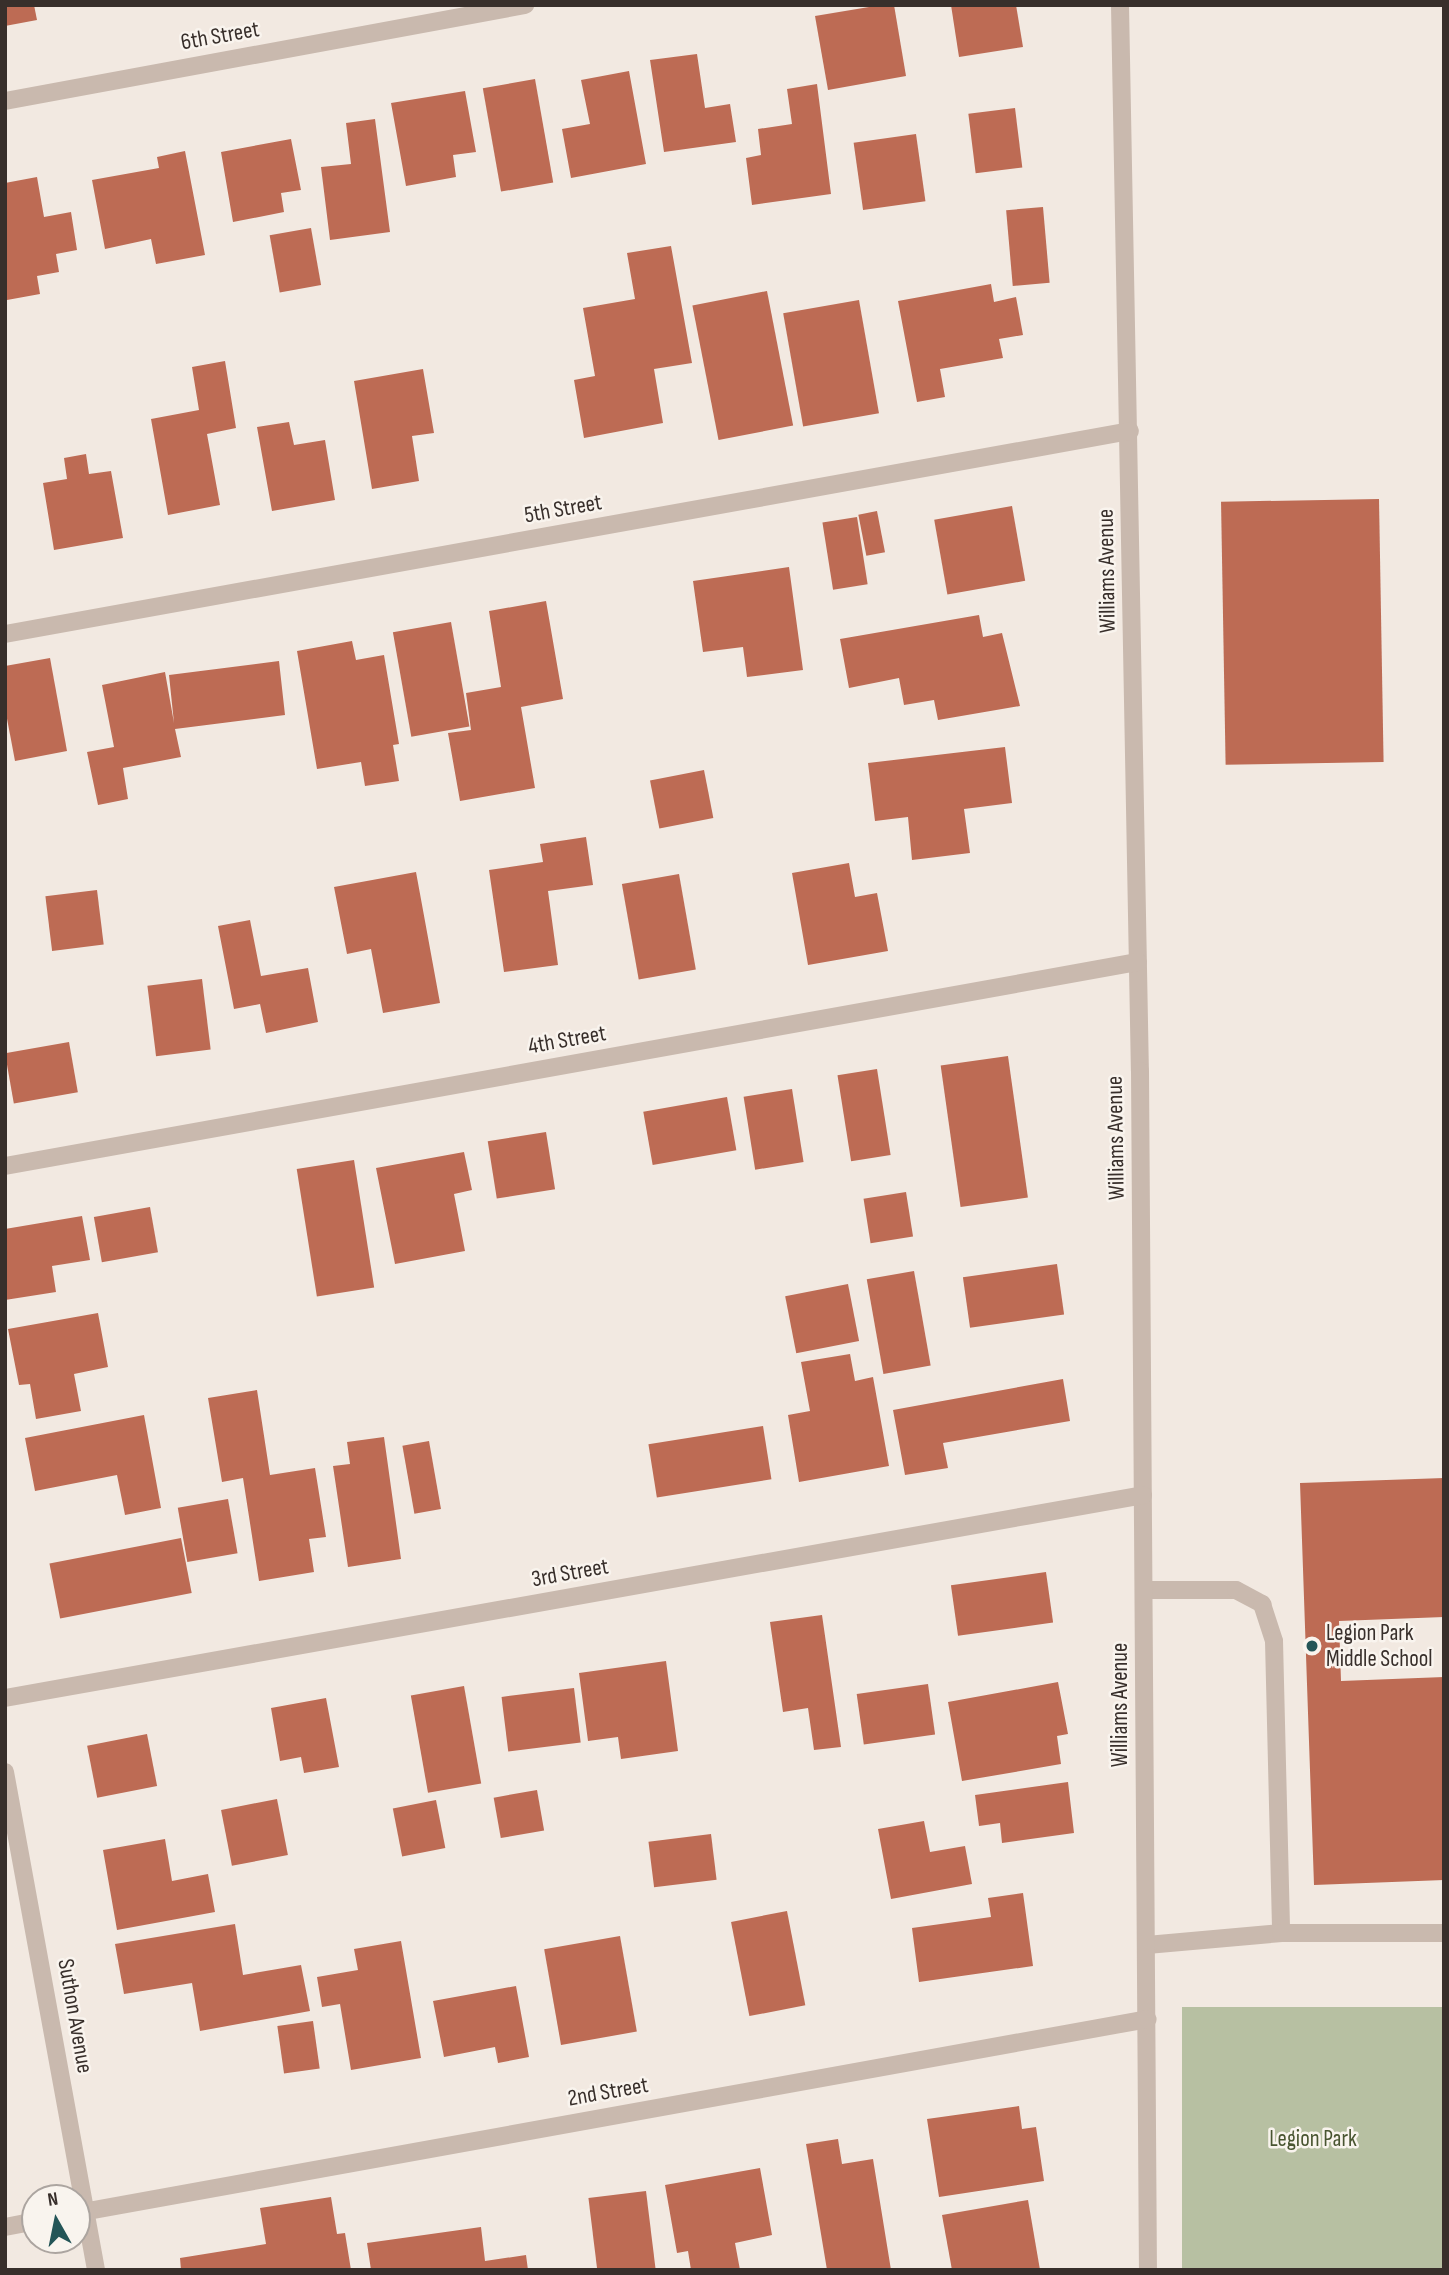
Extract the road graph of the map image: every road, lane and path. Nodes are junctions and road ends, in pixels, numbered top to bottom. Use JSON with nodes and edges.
{"nodes":[{"id":1,"x":525,"y":5,"type":"edge"},
{"id":2,"x":1121,"y":5,"type":"edge"},
{"id":3,"x":5,"y":101,"type":"edge"},
{"id":4,"x":1130,"y":431,"type":"junction"},
{"id":5,"x":5,"y":634,"type":"edge"},
{"id":6,"x":1138,"y":962,"type":"junction"},
{"id":7,"x":5,"y":1166,"type":"edge"},
{"id":8,"x":1143,"y":1495,"type":"junction"},
{"id":9,"x":1144,"y":1590,"type":"junction"},
{"id":10,"x":5,"y":1698,"type":"edge"},
{"id":11,"x":5,"y":1772,"type":"edge"},
{"id":12,"x":1281,"y":1933,"type":"junction"},
{"id":13,"x":1444,"y":1933,"type":"edge"},
{"id":14,"x":1147,"y":1945,"type":"junction"},
{"id":15,"x":1148,"y":2019,"type":"junction"},
{"id":16,"x":76,"y":2184,"type":"edge"},
{"id":17,"x":91,"y":2210,"type":"edge"},
{"id":18,"x":91,"y":2251,"type":"edge"},
{"id":19,"x":96,"y":2270,"type":"edge"},
{"id":20,"x":1148,"y":2270,"type":"edge"}],
"edges":[{"from":1,"to":3,"type":"street","name":"6th Street"},
{"from":2,"to":4,"type":"street","name":"Williams Avenue"},
{"from":4,"to":5,"type":"street","name":"5th Street"},
{"from":4,"to":6,"type":"street","name":"Williams Avenue"},
{"from":6,"to":7,"type":"street","name":"4th Street"},
{"from":6,"to":8,"type":"street","name":"Williams Avenue"},
{"from":8,"to":9,"type":"street","name":"Williams Avenue"},
{"from":8,"to":10,"type":"street","name":"3rd Street"},
{"from":9,"to":12,"type":"street"},
{"from":9,"to":14,"type":"street","name":"Williams Avenue"},
{"from":11,"to":16,"type":"street","name":"Suthon Avenue"},
{"from":12,"to":13,"type":"street"},
{"from":12,"to":14,"type":"street"},
{"from":14,"to":15,"type":"street","name":"Williams Avenue"},
{"from":15,"to":17,"type":"street","name":"2nd Street"},
{"from":15,"to":20,"type":"street","name":"Williams Avenue"},
{"from":18,"to":19,"type":"street","name":"Suthon Avenue"}]}
